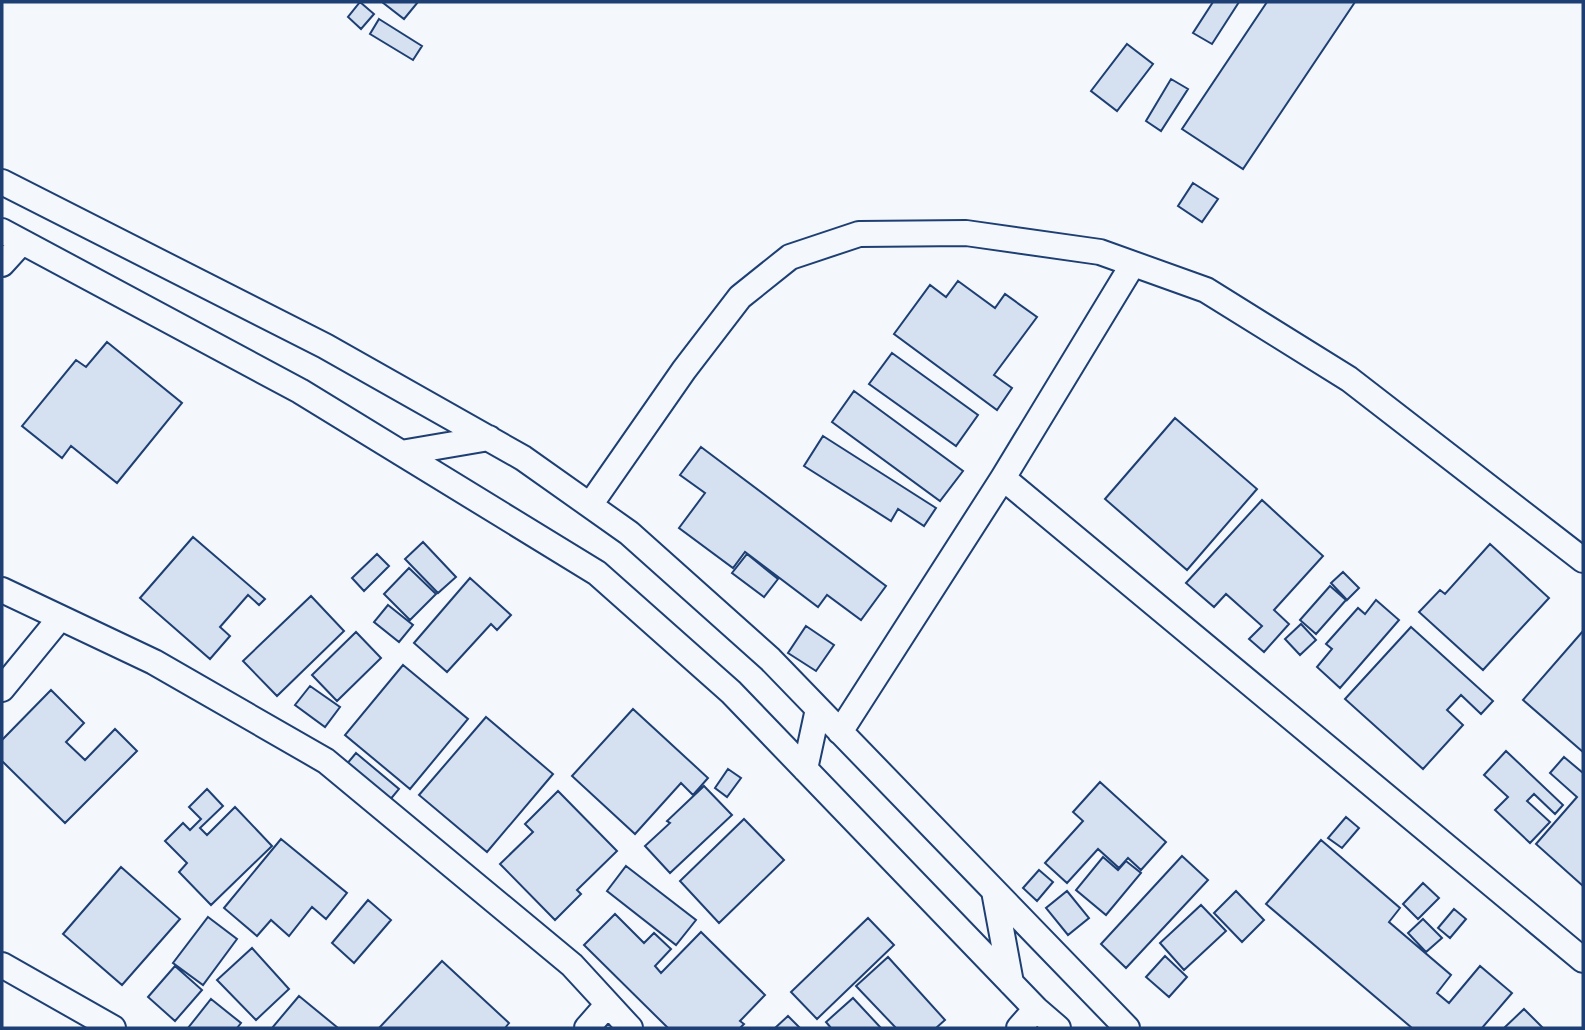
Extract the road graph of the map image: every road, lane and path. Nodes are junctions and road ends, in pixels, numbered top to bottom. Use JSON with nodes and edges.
{"nodes":[{"id":1,"x":2,"y":182,"type":"edge"},
{"id":2,"x":12,"y":237,"type":"edge"},
{"id":3,"x":2,"y":264,"type":"edge"},
{"id":4,"x":1133,"y":264,"type":"junction"},
{"id":5,"x":489,"y":438,"type":"junction"},
{"id":6,"x":401,"y":453,"type":"junction"},
{"id":7,"x":1003,"y":478,"type":"junction"},
{"id":8,"x":590,"y":505,"type":"junction"},
{"id":9,"x":1583,"y":560,"type":"edge"},
{"id":10,"x":2,"y":590,"type":"edge"},
{"id":11,"x":60,"y":618,"type":"junction"},
{"id":12,"x":2,"y":689,"type":"edge"},
{"id":13,"x":818,"y":709,"type":"junction"},
{"id":14,"x":840,"y":732,"type":"junction"},
{"id":15,"x":805,"y":769,"type":"junction"},
{"id":16,"x":994,"y":891,"type":"junction"},
{"id":17,"x":1583,"y":961,"type":"edge"},
{"id":18,"x":2,"y":965,"type":"edge"},
{"id":19,"x":1011,"y":983,"type":"junction"},
{"id":20,"x":608,"y":1004,"type":"junction"},
{"id":21,"x":1036,"y":1009,"type":"junction"},
{"id":22,"x":113,"y":1028,"type":"edge"},
{"id":23,"x":587,"y":1028,"type":"edge"},
{"id":24,"x":631,"y":1028,"type":"edge"},
{"id":25,"x":1019,"y":1028,"type":"edge"},
{"id":26,"x":1058,"y":1028,"type":"edge"},
{"id":27,"x":1127,"y":1028,"type":"edge"}],
"edges":[{"from":1,"to":5,"type":"street"},
{"from":2,"to":3,"type":"street"},
{"from":2,"to":6,"type":"street"},
{"from":4,"to":7,"type":"street"},
{"from":4,"to":8,"type":"street"},
{"from":4,"to":9,"type":"street"},
{"from":5,"to":6,"type":"street"},
{"from":5,"to":8,"type":"street"},
{"from":6,"to":15,"type":"street"},
{"from":7,"to":14,"type":"street"},
{"from":7,"to":17,"type":"street"},
{"from":8,"to":13,"type":"street"},
{"from":10,"to":11,"type":"street"},
{"from":11,"to":12,"type":"street"},
{"from":11,"to":20,"type":"street"},
{"from":13,"to":14,"type":"street"},
{"from":13,"to":15,"type":"street"},
{"from":14,"to":16,"type":"street"},
{"from":15,"to":19,"type":"street"},
{"from":16,"to":19,"type":"street"},
{"from":16,"to":27,"type":"street"},
{"from":18,"to":22,"type":"street"},
{"from":19,"to":21,"type":"street"},
{"from":20,"to":23,"type":"street"},
{"from":20,"to":24,"type":"street"},
{"from":21,"to":25,"type":"street"},
{"from":21,"to":26,"type":"street"}]}
